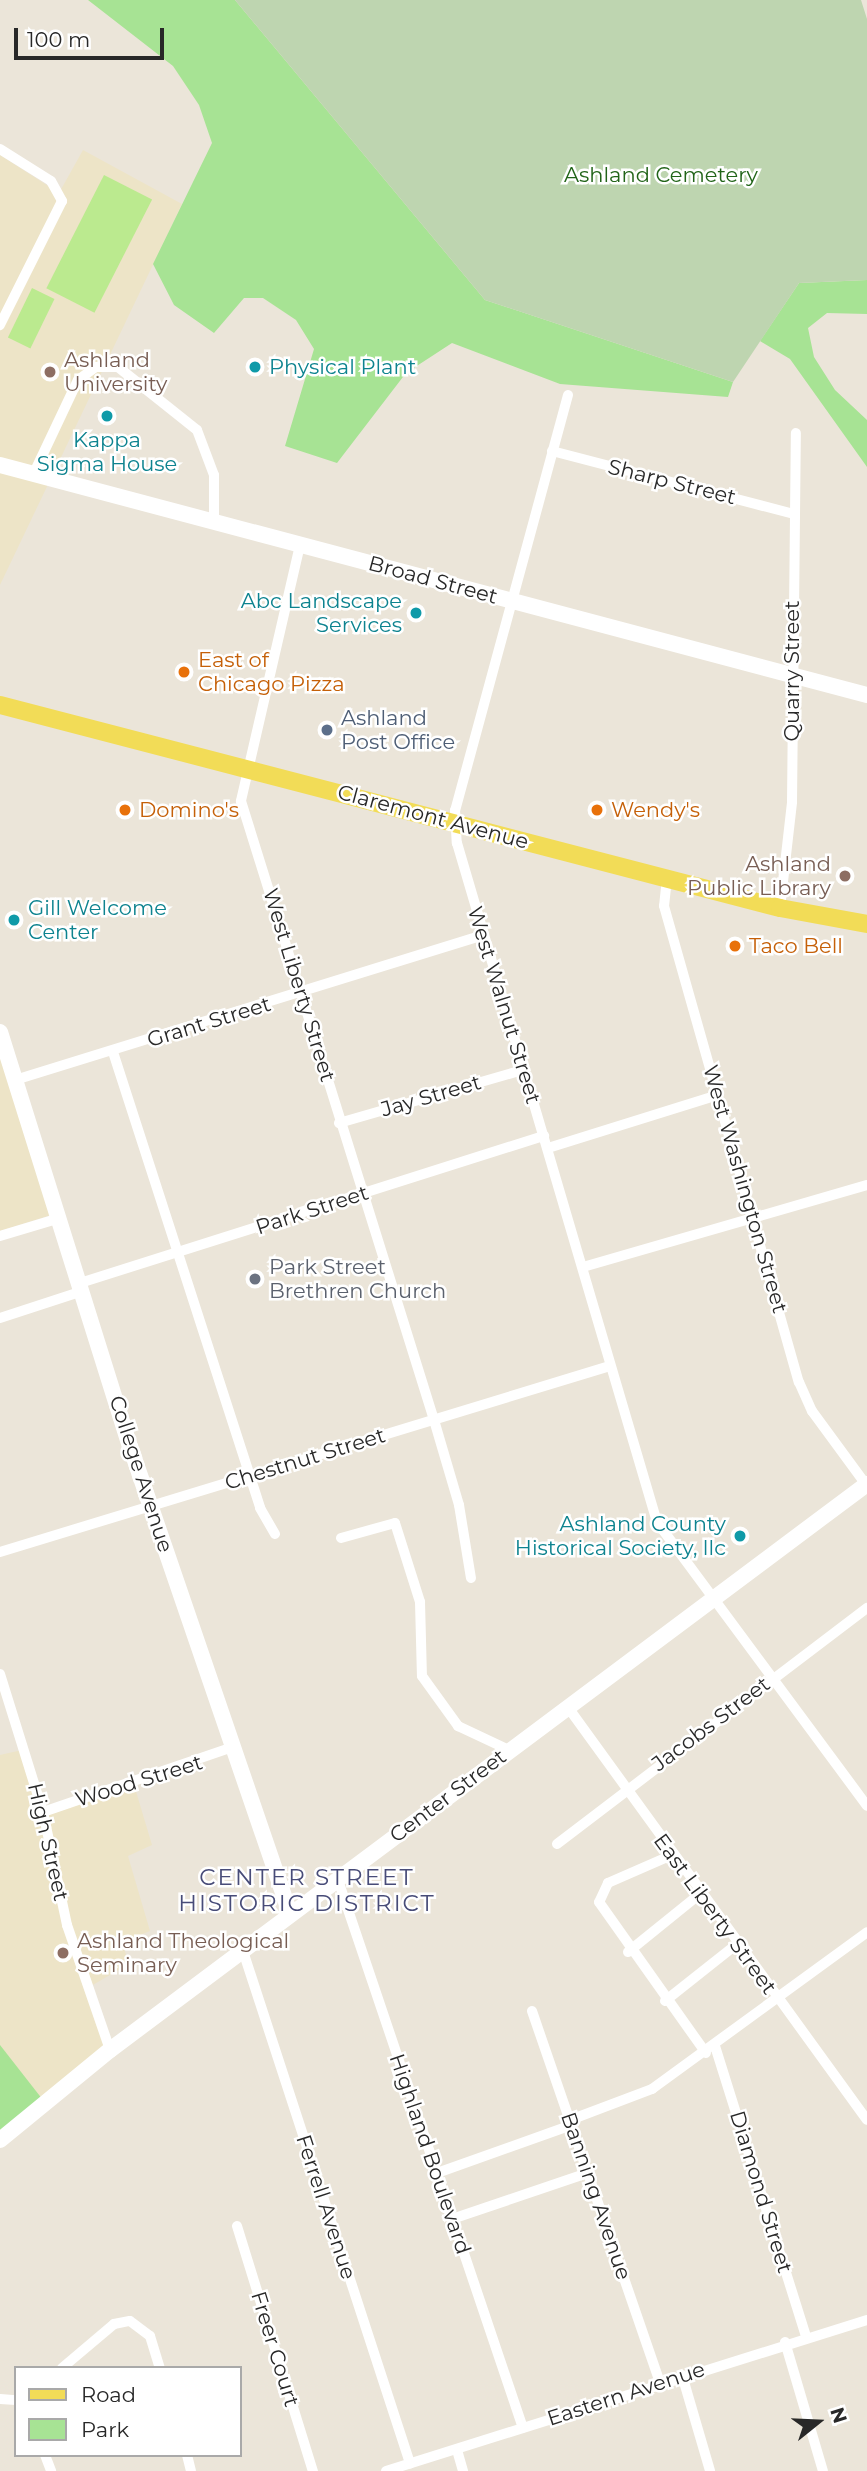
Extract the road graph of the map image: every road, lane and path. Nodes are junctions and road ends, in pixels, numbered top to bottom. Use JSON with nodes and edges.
{"nodes":[{"id":1,"x":0,"y":149,"type":"edge"},
{"id":2,"x":0,"y":325,"type":"edge"},
{"id":3,"x":568,"y":395,"type":"dead end"},
{"id":4,"x":796,"y":433,"type":"dead end"},
{"id":5,"x":552,"y":451,"type":"junction"},
{"id":6,"x":0,"y":465,"type":"edge"},
{"id":7,"x":33,"y":475,"type":"junction"},
{"id":8,"x":793,"y":514,"type":"junction"},
{"id":9,"x":214,"y":522,"type":"junction"},
{"id":10,"x":300,"y":545,"type":"junction"},
{"id":11,"x":508,"y":600,"type":"junction"},
{"id":12,"x":792,"y":675,"type":"junction"},
{"id":13,"x":867,"y":695,"type":"edge"},
{"id":14,"x":0,"y":705,"type":"edge"},
{"id":15,"x":246,"y":768,"type":"junction"},
{"id":16,"x":455,"y":823,"type":"junction"},
{"id":17,"x":667,"y":878,"type":"junction"},
{"id":18,"x":780,"y":908,"type":"junction"},
{"id":19,"x":867,"y":924,"type":"edge"},
{"id":20,"x":482,"y":935,"type":"junction"},
{"id":21,"x":302,"y":993,"type":"junction"},
{"id":22,"x":0,"y":1032,"type":"edge"},
{"id":23,"x":113,"y":1052,"type":"junction"},
{"id":24,"x":523,"y":1070,"type":"junction"},
{"id":25,"x":15,"y":1080,"type":"junction"},
{"id":26,"x":718,"y":1095,"type":"junction"},
{"id":27,"x":339,"y":1123,"type":"junction"},
{"id":28,"x":544,"y":1136,"type":"junction"},
{"id":29,"x":548,"y":1148,"type":"junction"},
{"id":30,"x":867,"y":1185,"type":"edge"},
{"id":31,"x":361,"y":1194,"type":"junction"},
{"id":32,"x":60,"y":1218,"type":"junction"},
{"id":33,"x":755,"y":1219,"type":"junction"},
{"id":34,"x":0,"y":1236,"type":"edge"},
{"id":35,"x":177,"y":1252,"type":"junction"},
{"id":36,"x":583,"y":1267,"type":"junction"},
{"id":37,"x":81,"y":1287,"type":"junction"},
{"id":38,"x":0,"y":1318,"type":"edge"},
{"id":39,"x":610,"y":1366,"type":"junction"},
{"id":40,"x":434,"y":1420,"type":"junction"},
{"id":41,"x":252,"y":1476,"type":"junction"},
{"id":42,"x":867,"y":1484,"type":"edge"},
{"id":43,"x":150,"y":1504,"type":"junction"},
{"id":44,"x":275,"y":1534,"type":"dead end"},
{"id":45,"x":341,"y":1538,"type":"dead end"},
{"id":46,"x":0,"y":1552,"type":"edge"},
{"id":47,"x":471,"y":1578,"type":"dead end"},
{"id":48,"x":712,"y":1597,"type":"junction"},
{"id":49,"x":867,"y":1608,"type":"edge"},
{"id":50,"x":0,"y":1674,"type":"edge"},
{"id":51,"x":772,"y":1678,"type":"junction"},
{"id":52,"x":567,"y":1706,"type":"junction"},
{"id":53,"x":233,"y":1747,"type":"junction"},
{"id":54,"x":509,"y":1750,"type":"junction"},
{"id":55,"x":625,"y":1788,"type":"junction"},
{"id":56,"x":867,"y":1806,"type":"edge"},
{"id":57,"x":43,"y":1812,"type":"junction"},
{"id":58,"x":557,"y":1844,"type":"dead end"},
{"id":59,"x":672,"y":1855,"type":"junction"},
{"id":60,"x":338,"y":1880,"type":"junction"},
{"id":61,"x":700,"y":1894,"type":"junction"},
{"id":62,"x":290,"y":1914,"type":"junction"},
{"id":63,"x":867,"y":1932,"type":"edge"},
{"id":64,"x":737,"y":1944,"type":"junction"},
{"id":65,"x":243,"y":1951,"type":"junction"},
{"id":66,"x":628,"y":1952,"type":"junction"},
{"id":67,"x":777,"y":2000,"type":"junction"},
{"id":68,"x":665,"y":2001,"type":"junction"},
{"id":69,"x":532,"y":2011,"type":"dead end"},
{"id":70,"x":110,"y":2050,"type":"junction"},
{"id":71,"x":711,"y":2050,"type":"junction"},
{"id":72,"x":867,"y":2120,"type":"edge"},
{"id":73,"x":571,"y":2122,"type":"junction"},
{"id":74,"x":0,"y":2140,"type":"edge"},
{"id":75,"x":437,"y":2173,"type":"junction"},
{"id":76,"x":588,"y":2173,"type":"junction"},
{"id":77,"x":453,"y":2219,"type":"junction"},
{"id":78,"x":237,"y":2227,"type":"dead end"},
{"id":79,"x":867,"y":2320,"type":"edge"},
{"id":80,"x":806,"y":2337,"type":"junction"},
{"id":81,"x":785,"y":2342,"type":"junction"},
{"id":82,"x":65,"y":2366,"type":"edge"},
{"id":83,"x":159,"y":2366,"type":"edge"},
{"id":84,"x":682,"y":2375,"type":"junction"},
{"id":85,"x":660,"y":2382,"type":"junction"},
{"id":86,"x":523,"y":2428,"type":"junction"},
{"id":87,"x":457,"y":2450,"type":"junction"},
{"id":88,"x":410,"y":2463,"type":"junction"},
{"id":89,"x":313,"y":2471,"type":"edge"},
{"id":90,"x":386,"y":2471,"type":"edge"},
{"id":91,"x":463,"y":2471,"type":"edge"},
{"id":92,"x":710,"y":2471,"type":"edge"},
{"id":93,"x":823,"y":2471,"type":"edge"}],
"edges":[{"from":1,"to":2,"type":"street"},
{"from":3,"to":5,"type":"street","name":"West Walnut Street"},
{"from":4,"to":8,"type":"street","name":"Quarry Street"},
{"from":5,"to":8,"type":"street","name":"Sharp Street"},
{"from":5,"to":11,"type":"street","name":"West Walnut Street"},
{"from":6,"to":7,"type":"street","name":"Broad Street"},
{"from":7,"to":9,"type":"street","name":"Broad Street"},
{"from":7,"to":9,"type":"street"},
{"from":8,"to":12,"type":"street","name":"Quarry Street"},
{"from":9,"to":10,"type":"street","name":"Broad Street"},
{"from":10,"to":11,"type":"street","name":"Broad Street"},
{"from":10,"to":15,"type":"street","name":"West Liberty Street"},
{"from":11,"to":12,"type":"street","name":"Broad Street"},
{"from":11,"to":16,"type":"street","name":"West Walnut Street"},
{"from":12,"to":13,"type":"street","name":"Broad Street"},
{"from":12,"to":18,"type":"street","name":"Quarry Street"},
{"from":14,"to":15,"type":"main road","name":"Claremont Avenue"},
{"from":15,"to":16,"type":"main road","name":"Claremont Avenue"},
{"from":15,"to":21,"type":"street","name":"West Liberty Street"},
{"from":16,"to":17,"type":"main road","name":"Claremont Avenue"},
{"from":16,"to":20,"type":"street","name":"West Walnut Street"},
{"from":17,"to":18,"type":"main road","name":"Claremont Avenue"},
{"from":17,"to":26,"type":"street","name":"West Washington Street"},
{"from":18,"to":19,"type":"main road","name":"Claremont Avenue"},
{"from":20,"to":21,"type":"street","name":"Grant Street"},
{"from":20,"to":24,"type":"street","name":"West Walnut Street"},
{"from":21,"to":23,"type":"street","name":"Grant Street"},
{"from":21,"to":27,"type":"street","name":"West Liberty Street"},
{"from":22,"to":25,"type":"street","name":"College Avenue"},
{"from":23,"to":25,"type":"street","name":"Grant Street"},
{"from":23,"to":35,"type":"street"},
{"from":24,"to":27,"type":"street","name":"Jay Street"},
{"from":24,"to":28,"type":"street","name":"West Walnut Street"},
{"from":25,"to":32,"type":"street","name":"College Avenue"},
{"from":26,"to":29,"type":"street"},
{"from":26,"to":33,"type":"street","name":"West Washington Street"},
{"from":27,"to":31,"type":"street","name":"West Liberty Street"},
{"from":28,"to":29,"type":"street","name":"West Walnut Street"},
{"from":28,"to":31,"type":"street","name":"Park Street"},
{"from":29,"to":36,"type":"street","name":"West Walnut Street"},
{"from":30,"to":33,"type":"street"},
{"from":31,"to":35,"type":"street","name":"Park Street"},
{"from":31,"to":40,"type":"street","name":"West Liberty Street"},
{"from":32,"to":34,"type":"street"},
{"from":32,"to":37,"type":"street","name":"College Avenue"},
{"from":33,"to":36,"type":"street"},
{"from":33,"to":42,"type":"street","name":"West Washington Street"},
{"from":35,"to":37,"type":"street","name":"Park Street"},
{"from":35,"to":41,"type":"street"},
{"from":36,"to":39,"type":"street","name":"West Walnut Street"},
{"from":37,"to":38,"type":"street","name":"Park Street"},
{"from":37,"to":43,"type":"street","name":"College Avenue"},
{"from":39,"to":40,"type":"street","name":"Chestnut Street"},
{"from":39,"to":48,"type":"street","name":"West Walnut Street"},
{"from":40,"to":41,"type":"street","name":"Chestnut Street"},
{"from":40,"to":47,"type":"street","name":"West Liberty Street"},
{"from":41,"to":43,"type":"street","name":"Chestnut Street"},
{"from":41,"to":44,"type":"street"},
{"from":42,"to":48,"type":"street","name":"Center Street"},
{"from":43,"to":46,"type":"street","name":"Chestnut Street"},
{"from":43,"to":53,"type":"street","name":"College Avenue"},
{"from":45,"to":54,"type":"street"},
{"from":48,"to":51,"type":"street","name":"West Walnut Street"},
{"from":48,"to":52,"type":"street","name":"Center Street"},
{"from":49,"to":51,"type":"street","name":"Jacobs Street"},
{"from":50,"to":57,"type":"street","name":"High Street"},
{"from":51,"to":55,"type":"street","name":"Jacobs Street"},
{"from":51,"to":56,"type":"street","name":"West Walnut Street"},
{"from":52,"to":54,"type":"street","name":"Center Street"},
{"from":52,"to":55,"type":"street","name":"East Liberty Street"},
{"from":53,"to":57,"type":"street","name":"Wood Street"},
{"from":53,"to":62,"type":"street","name":"College Avenue"},
{"from":54,"to":60,"type":"street","name":"Center Street"},
{"from":55,"to":58,"type":"street","name":"Jacobs Street"},
{"from":55,"to":59,"type":"street","name":"East Liberty Street"},
{"from":57,"to":70,"type":"street","name":"High Street"},
{"from":59,"to":61,"type":"street","name":"East Liberty Street"},
{"from":59,"to":66,"type":"street","name":"Diamond Street"},
{"from":60,"to":62,"type":"street","name":"Center Street"},
{"from":60,"to":75,"type":"street","name":"Highland Boulevard"},
{"from":61,"to":64,"type":"street","name":"East Liberty Street"},
{"from":61,"to":66,"type":"street"},
{"from":62,"to":65,"type":"street","name":"Center Street"},
{"from":63,"to":67,"type":"street"},
{"from":64,"to":67,"type":"street","name":"East Liberty Street"},
{"from":64,"to":68,"type":"street"},
{"from":65,"to":70,"type":"street","name":"Center Street"},
{"from":65,"to":88,"type":"street","name":"Ferrell Avenue"},
{"from":66,"to":68,"type":"street","name":"Diamond Street"},
{"from":67,"to":71,"type":"street"},
{"from":67,"to":72,"type":"street","name":"East Liberty Street"},
{"from":68,"to":71,"type":"street","name":"Diamond Street"},
{"from":69,"to":73,"type":"street","name":"Banning Avenue"},
{"from":70,"to":74,"type":"street","name":"Center Street"},
{"from":71,"to":73,"type":"street"},
{"from":71,"to":80,"type":"street","name":"Diamond Street"},
{"from":73,"to":75,"type":"street"},
{"from":73,"to":76,"type":"street","name":"Banning Avenue"},
{"from":75,"to":77,"type":"street","name":"Highland Boulevard"},
{"from":76,"to":77,"type":"street"},
{"from":76,"to":85,"type":"street","name":"Banning Avenue"},
{"from":77,"to":86,"type":"street","name":"Highland Boulevard"},
{"from":78,"to":89,"type":"street","name":"Freer Court"},
{"from":79,"to":80,"type":"street","name":"Eastern Avenue"},
{"from":80,"to":81,"type":"street","name":"Eastern Avenue"},
{"from":81,"to":84,"type":"street","name":"Eastern Avenue"},
{"from":81,"to":93,"type":"street"},
{"from":82,"to":83,"type":"street"},
{"from":84,"to":85,"type":"street","name":"Eastern Avenue"},
{"from":84,"to":92,"type":"street"},
{"from":85,"to":86,"type":"street","name":"Eastern Avenue"},
{"from":86,"to":87,"type":"street","name":"Eastern Avenue"},
{"from":87,"to":88,"type":"street","name":"Eastern Avenue"},
{"from":87,"to":91,"type":"street"},
{"from":88,"to":90,"type":"street","name":"Eastern Avenue"}]}
